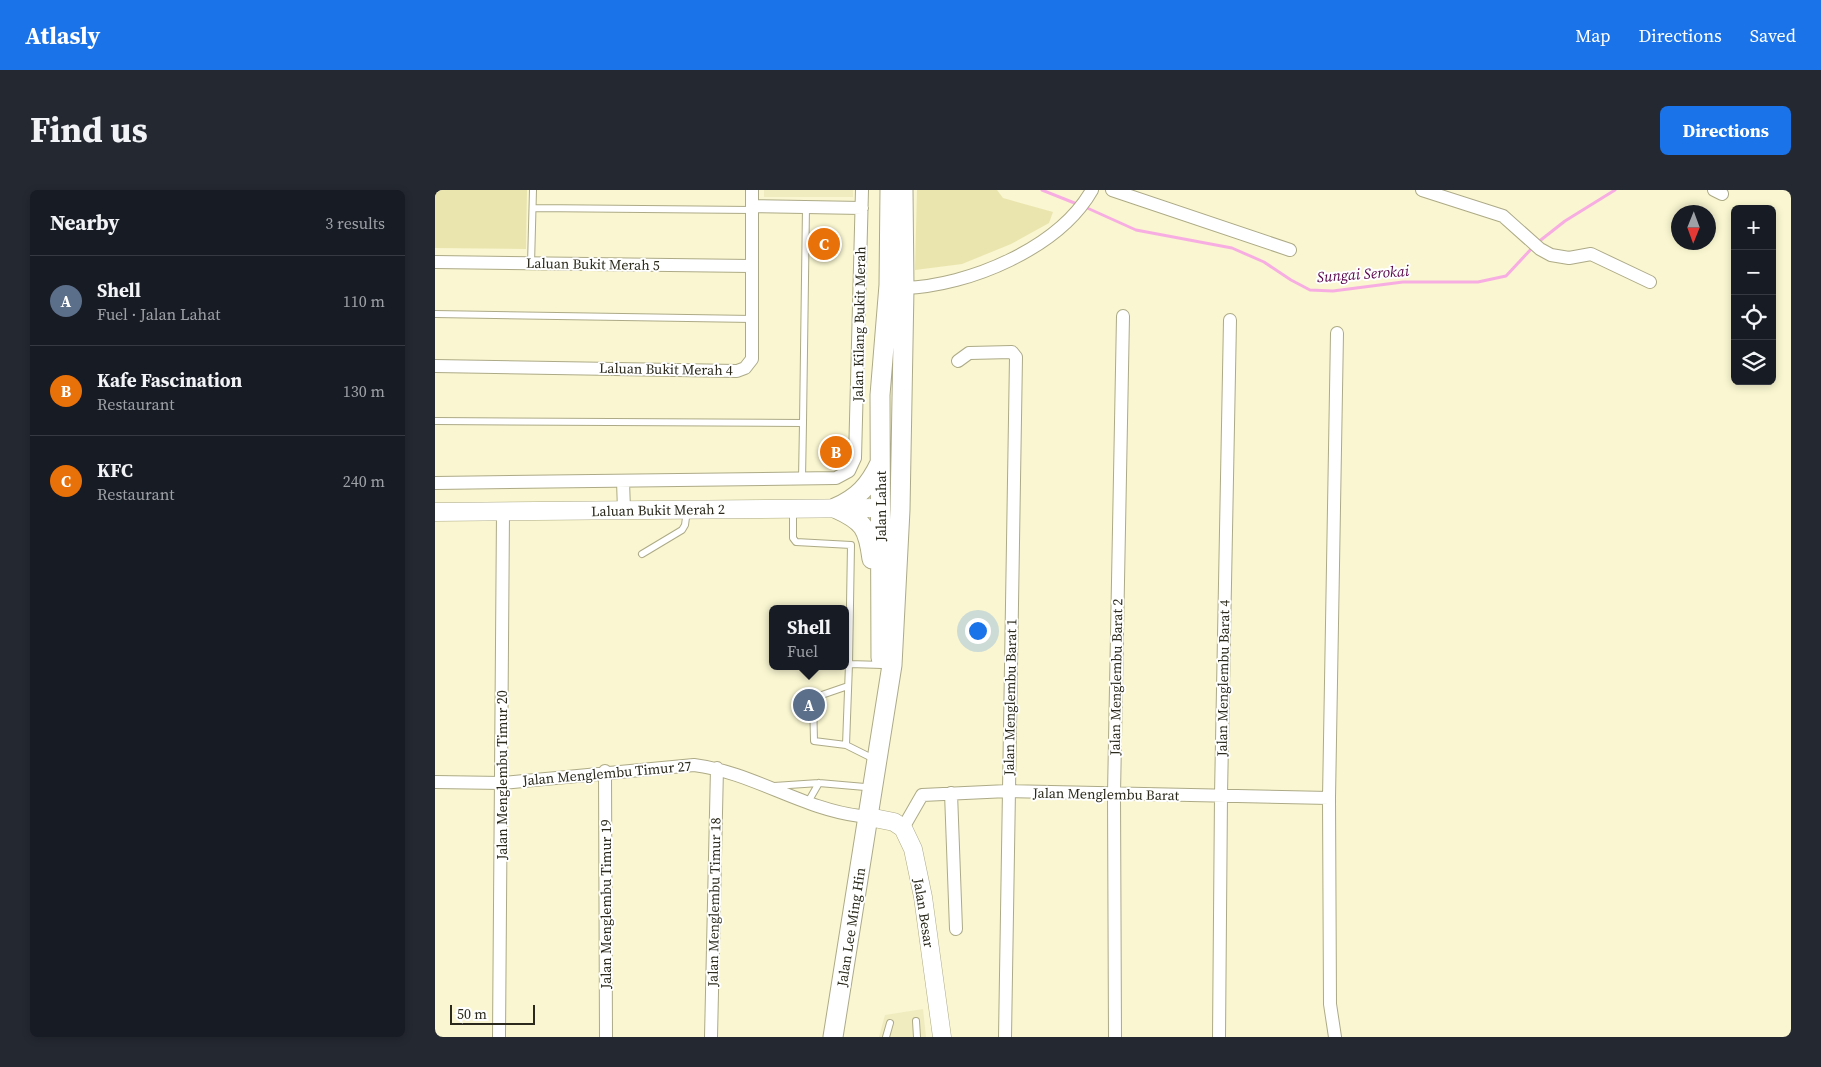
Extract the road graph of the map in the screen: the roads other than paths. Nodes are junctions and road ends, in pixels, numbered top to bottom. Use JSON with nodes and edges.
{"nodes":[{"id":1,"x":533,"y":190,"type":"edge"},
{"id":2,"x":752,"y":190,"type":"edge"},
{"id":3,"x":862,"y":190,"type":"edge"},
{"id":4,"x":891,"y":190,"type":"edge"},
{"id":5,"x":903,"y":190,"type":"edge"},
{"id":6,"x":1113,"y":190,"type":"edge"},
{"id":7,"x":1422,"y":190,"type":"edge"},
{"id":8,"x":1437,"y":193,"type":"edge"},
{"id":9,"x":1089,"y":195,"type":"edge"},
{"id":10,"x":806,"y":207,"type":"junction"},
{"id":11,"x":533,"y":208,"type":"junction"},
{"id":12,"x":752,"y":208,"type":"junction"},
{"id":13,"x":861,"y":208,"type":"junction"},
{"id":14,"x":1290,"y":250,"type":"dead end"},
{"id":15,"x":435,"y":262,"type":"edge"},
{"id":16,"x":531,"y":264,"type":"junction"},
{"id":17,"x":751,"y":266,"type":"junction"},
{"id":18,"x":1650,"y":282,"type":"dead end"},
{"id":19,"x":904,"y":288,"type":"junction"},
{"id":20,"x":435,"y":314,"type":"edge"},
{"id":21,"x":1123,"y":316,"type":"dead end"},
{"id":22,"x":754,"y":319,"type":"junction"},
{"id":23,"x":1230,"y":320,"type":"dead end"},
{"id":24,"x":1337,"y":333,"type":"dead end"},
{"id":25,"x":958,"y":361,"type":"dead end"},
{"id":26,"x":435,"y":366,"type":"edge"},
{"id":27,"x":901,"y":391,"type":"junction"},
{"id":28,"x":881,"y":395,"type":"junction"},
{"id":29,"x":435,"y":421,"type":"edge"},
{"id":30,"x":803,"y":423,"type":"junction"},
{"id":31,"x":881,"y":462,"type":"junction"},
{"id":32,"x":803,"y":478,"type":"junction"},
{"id":33,"x":623,"y":481,"type":"junction"},
{"id":34,"x":435,"y":483,"type":"edge"},
{"id":35,"x":793,"y":508,"type":"junction"},
{"id":36,"x":835,"y":508,"type":"junction"},
{"id":37,"x":881,"y":508,"type":"junction"},
{"id":38,"x":687,"y":509,"type":"junction"},
{"id":39,"x":624,"y":510,"type":"junction"},
{"id":40,"x":435,"y":512,"type":"edge"},
{"id":41,"x":503,"y":512,"type":"junction"},
{"id":42,"x":642,"y":554,"type":"dead end"},
{"id":43,"x":894,"y":635,"type":"junction"},
{"id":44,"x":849,"y":664,"type":"joint"},
{"id":45,"x":887,"y":665,"type":"junction"},
{"id":46,"x":849,"y":670,"type":"edge"},
{"id":47,"x":848,"y":686,"type":"junction"},
{"id":48,"x":845,"y":745,"type":"junction"},
{"id":49,"x":874,"y":759,"type":"junction"},
{"id":50,"x":717,"y":768,"type":"junction"},
{"id":51,"x":605,"y":772,"type":"junction"},
{"id":52,"x":435,"y":782,"type":"edge"},
{"id":53,"x":502,"y":782,"type":"junction"},
{"id":54,"x":819,"y":783,"type":"junction"},
{"id":55,"x":769,"y":787,"type":"junction"},
{"id":56,"x":865,"y":787,"type":"junction"},
{"id":57,"x":1008,"y":791,"type":"junction"},
{"id":58,"x":951,"y":793,"type":"junction"},
{"id":59,"x":1114,"y":794,"type":"junction"},
{"id":60,"x":1221,"y":796,"type":"junction"},
{"id":61,"x":1329,"y":798,"type":"junction"},
{"id":62,"x":808,"y":802,"type":"junction"},
{"id":63,"x":862,"y":817,"type":"junction"},
{"id":64,"x":903,"y":828,"type":"junction"},
{"id":65,"x":956,"y":929,"type":"dead end"},
{"id":66,"x":916,"y":1021,"type":"dead end"},
{"id":67,"x":890,"y":1023,"type":"dead end"},
{"id":68,"x":499,"y":1037,"type":"edge"},
{"id":69,"x":606,"y":1037,"type":"edge"},
{"id":70,"x":711,"y":1037,"type":"edge"},
{"id":71,"x":828,"y":1037,"type":"edge"},
{"id":72,"x":833,"y":1037,"type":"edge"},
{"id":73,"x":886,"y":1037,"type":"edge"},
{"id":74,"x":917,"y":1037,"type":"edge"},
{"id":75,"x":942,"y":1037,"type":"edge"},
{"id":76,"x":1005,"y":1037,"type":"edge"},
{"id":77,"x":1115,"y":1037,"type":"edge"},
{"id":78,"x":1219,"y":1037,"type":"edge"},
{"id":79,"x":1335,"y":1037,"type":"edge"}],
"edges":[{"from":1,"to":11,"type":"lane"},
{"from":2,"to":12,"type":"street","name":"Laluan Bukit Merah 4"},
{"from":3,"to":13,"type":"street","name":"Jalan Kilang Bukit Merah"},
{"from":4,"to":19,"type":"main road"},
{"from":4,"to":28,"type":"main road","name":"Jalan Lahat"},
{"from":5,"to":19,"type":"main road","name":"Jalan Lahat"},
{"from":6,"to":14,"type":"street"},
{"from":7,"to":8,"type":"street"},
{"from":8,"to":18,"type":"street"},
{"from":9,"to":19,"type":"street"},
{"from":10,"to":12,"type":"street"},
{"from":10,"to":13,"type":"street"},
{"from":10,"to":30,"type":"lane"},
{"from":11,"to":12,"type":"lane"},
{"from":11,"to":16,"type":"lane"},
{"from":12,"to":17,"type":"street","name":"Laluan Bukit Merah 4"},
{"from":13,"to":32,"type":"street","name":"Jalan Kilang Bukit Merah"},
{"from":15,"to":16,"type":"street","name":"Laluan Bukit Merah 5"},
{"from":16,"to":17,"type":"street","name":"Laluan Bukit Merah 5"},
{"from":17,"to":22,"type":"street","name":"Laluan Bukit Merah 4"},
{"from":19,"to":27,"type":"main road","name":"Jalan Lahat"},
{"from":19,"to":28,"type":"main road"},
{"from":20,"to":22,"type":"lane"},
{"from":21,"to":59,"type":"street","name":"Jalan Menglembu Barat 2"},
{"from":22,"to":26,"type":"street","name":"Laluan Bukit Merah 4"},
{"from":23,"to":60,"type":"street","name":"Jalan Menglembu Barat 4"},
{"from":24,"to":61,"type":"street"},
{"from":25,"to":57,"type":"street","name":"Jalan Menglembu Barat 1"},
{"from":27,"to":37,"type":"main road"},
{"from":27,"to":43,"type":"main road","name":"Jalan Lahat"},
{"from":28,"to":31,"type":"main road","name":"Jalan Lahat"},
{"from":29,"to":30,"type":"lane"},
{"from":30,"to":32,"type":"lane"},
{"from":31,"to":36,"type":"main road"},
{"from":31,"to":37,"type":"main road","name":"Jalan Lahat"},
{"from":32,"to":33,"type":"street"},
{"from":33,"to":34,"type":"street"},
{"from":33,"to":39,"type":"street"},
{"from":35,"to":36,"type":"street","name":"Laluan Bukit Merah 2"},
{"from":35,"to":38,"type":"street","name":"Laluan Bukit Merah 2"},
{"from":35,"to":44,"type":"lane"},
{"from":36,"to":37,"type":"street","name":"Laluan Bukit Merah 2"},
{"from":36,"to":45,"type":"main road"},
{"from":37,"to":43,"type":"main road"},
{"from":37,"to":45,"type":"main road","name":"Jalan Lahat"},
{"from":38,"to":39,"type":"street","name":"Laluan Bukit Merah 2"},
{"from":38,"to":42,"type":"lane"},
{"from":39,"to":41,"type":"street","name":"Laluan Bukit Merah 2"},
{"from":40,"to":41,"type":"street","name":"Laluan Bukit Merah 2"},
{"from":41,"to":53,"type":"street","name":"Jalan Menglembu Timur 20"},
{"from":43,"to":45,"type":"main road","name":"Jalan Lahat"},
{"from":44,"to":45,"type":"lane"},
{"from":45,"to":49,"type":"main road","name":"Jalan Lahat"},
{"from":46,"to":47,"type":"lane"},
{"from":47,"to":48,"type":"lane"},
{"from":47,"to":48,"type":"lane"},
{"from":48,"to":49,"type":"lane"},
{"from":49,"to":56,"type":"main road","name":"Jalan Lahat"},
{"from":49,"to":63,"type":"main road","name":"Jalan Lahat"},
{"from":50,"to":51,"type":"street","name":"Jalan Menglembu Timur 27"},
{"from":50,"to":55,"type":"street","name":"Jalan Menglembu Timur 27"},
{"from":50,"to":70,"type":"street","name":"Jalan Menglembu Timur 18"},
{"from":51,"to":53,"type":"street","name":"Jalan Menglembu Timur 27"},
{"from":51,"to":69,"type":"street","name":"Jalan Menglembu Timur 19"},
{"from":52,"to":53,"type":"street","name":"Jalan Menglembu Timur 27"},
{"from":53,"to":68,"type":"street","name":"Jalan Menglembu Timur 20"},
{"from":54,"to":55,"type":"lane"},
{"from":54,"to":56,"type":"lane"},
{"from":54,"to":62,"type":"lane"},
{"from":55,"to":62,"type":"street","name":"Jalan Menglembu Timur 27"},
{"from":56,"to":63,"type":"main road","name":"Jalan Lahat"},
{"from":57,"to":58,"type":"street","name":"Jalan Menglembu Barat"},
{"from":57,"to":59,"type":"street","name":"Jalan Menglembu Barat"},
{"from":57,"to":76,"type":"street","name":"Jalan Menglembu Barat 1"},
{"from":58,"to":64,"type":"street","name":"Jalan Menglembu Barat"},
{"from":58,"to":65,"type":"street"},
{"from":59,"to":60,"type":"street","name":"Jalan Menglembu Barat"},
{"from":59,"to":77,"type":"street","name":"Jalan Menglembu Barat 2"},
{"from":60,"to":61,"type":"street","name":"Jalan Menglembu Barat"},
{"from":60,"to":78,"type":"street","name":"Jalan Menglembu Barat 4"},
{"from":61,"to":79,"type":"street"},
{"from":62,"to":63,"type":"street","name":"Jalan Menglembu Timur 27"},
{"from":63,"to":64,"type":"street"},
{"from":63,"to":71,"type":"main road","name":"Jalan Lee Ming Hin"},
{"from":63,"to":72,"type":"main road","name":"Jalan Lee Ming Hin"},
{"from":64,"to":75,"type":"street","name":"Jalan Besar"},
{"from":66,"to":74,"type":"lane"},
{"from":67,"to":73,"type":"lane"}]}
